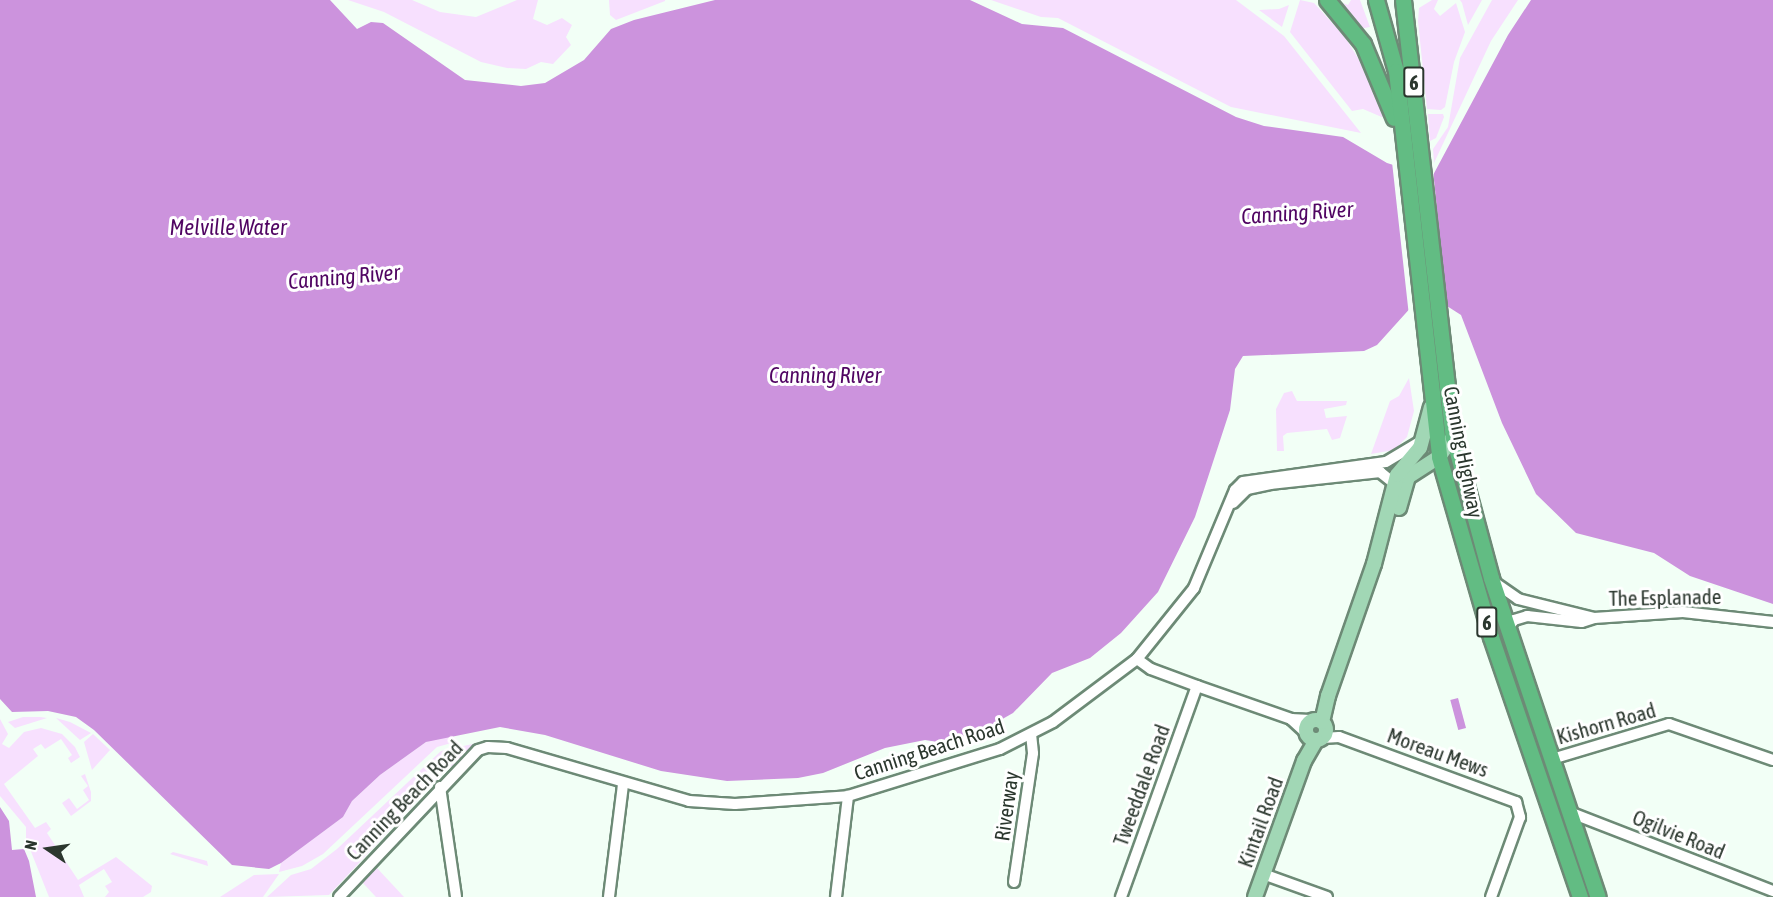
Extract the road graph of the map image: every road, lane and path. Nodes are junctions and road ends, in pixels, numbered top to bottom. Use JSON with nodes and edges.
{"nodes":[{"id":1,"x":1327,"y":0,"type":"edge"},
{"id":2,"x":1364,"y":0,"type":"edge"},
{"id":3,"x":1376,"y":0,"type":"edge"},
{"id":4,"x":1403,"y":0,"type":"edge"},
{"id":5,"x":1411,"y":0,"type":"edge"},
{"id":6,"x":1407,"y":21,"type":"junction"},
{"id":7,"x":1386,"y":32,"type":"junction"},
{"id":8,"x":1403,"y":146,"type":"junction"},
{"id":9,"x":1431,"y":405,"type":"junction"},
{"id":10,"x":1453,"y":437,"type":"junction"},
{"id":11,"x":1423,"y":438,"type":"junction"},
{"id":12,"x":1439,"y":457,"type":"junction"},
{"id":13,"x":1395,"y":484,"type":"junction"},
{"id":14,"x":1231,"y":506,"type":"junction"},
{"id":15,"x":1374,"y":564,"type":"junction"},
{"id":16,"x":1491,"y":578,"type":"junction"},
{"id":17,"x":1594,"y":618,"type":"junction"},
{"id":18,"x":1773,"y":622,"type":"edge"},
{"id":19,"x":1507,"y":629,"type":"junction"},
{"id":20,"x":1137,"y":659,"type":"junction"},
{"id":21,"x":1197,"y":686,"type":"junction"},
{"id":22,"x":1315,"y":729,"type":"junction"},
{"id":23,"x":1032,"y":735,"type":"junction"},
{"id":24,"x":1552,"y":759,"type":"junction"},
{"id":25,"x":1773,"y":760,"type":"edge"},
{"id":26,"x":624,"y":784,"type":"junction"},
{"id":27,"x":440,"y":787,"type":"junction"},
{"id":28,"x":848,"y":796,"type":"junction"},
{"id":29,"x":1569,"y":812,"type":"junction"},
{"id":30,"x":1263,"y":874,"type":"junction"},
{"id":31,"x":1014,"y":882,"type":"dead end"},
{"id":32,"x":1773,"y":891,"type":"edge"},
{"id":33,"x":341,"y":894,"type":"edge"},
{"id":34,"x":332,"y":897,"type":"edge"},
{"id":35,"x":456,"y":897,"type":"edge"},
{"id":36,"x":609,"y":897,"type":"edge"},
{"id":37,"x":836,"y":897,"type":"edge"},
{"id":38,"x":1121,"y":897,"type":"edge"},
{"id":39,"x":1255,"y":897,"type":"edge"},
{"id":40,"x":1327,"y":897,"type":"edge"},
{"id":41,"x":1491,"y":897,"type":"edge"},
{"id":42,"x":1581,"y":897,"type":"edge"},
{"id":43,"x":1598,"y":897,"type":"edge"}],
"edges":[{"from":1,"to":8,"type":"highway"},
{"from":2,"to":7,"type":"highway"},
{"from":3,"to":7,"type":"highway","name":"Canning Highway","number":"6"},
{"from":4,"to":6,"type":"highway","name":"Canning Highway","number":"6"},
{"from":5,"to":6,"type":"highway"},
{"from":6,"to":10,"type":"highway","name":"Canning Highway","number":"6"},
{"from":7,"to":8,"type":"highway","name":"Canning Highway","number":"6"},
{"from":8,"to":9,"type":"highway","name":"Canning Highway","number":"6"},
{"from":9,"to":11,"type":"main road","name":"Kintail Road"},
{"from":9,"to":12,"type":"highway","name":"Canning Highway","number":"6"},
{"from":10,"to":12,"type":"main road"},
{"from":10,"to":16,"type":"highway","name":"Canning Highway","number":"6"},
{"from":11,"to":13,"type":"main road","name":"Kintail Road"},
{"from":11,"to":14,"type":"street","name":"Canning Beach Road"},
{"from":12,"to":15,"type":"main road","name":"Kintail Road"},
{"from":12,"to":42,"type":"highway","name":"Canning Highway","number":"6"},
{"from":13,"to":14,"type":"street","name":"Canning Beach Road"},
{"from":13,"to":15,"type":"main road","name":"Kintail Road"},
{"from":14,"to":20,"type":"street","name":"Canning Beach Road"},
{"from":15,"to":22,"type":"main road","name":"Kintail Road"},
{"from":16,"to":17,"type":"street","name":"The Esplanade"},
{"from":16,"to":19,"type":"highway","name":"Canning Highway","number":"6"},
{"from":17,"to":18,"type":"street","name":"The Esplanade"},
{"from":17,"to":19,"type":"street","name":"The Esplanade"},
{"from":19,"to":24,"type":"highway","name":"Canning Highway","number":"6"},
{"from":20,"to":21,"type":"street","name":"Moreau Mews"},
{"from":20,"to":23,"type":"street","name":"Canning Beach Road"},
{"from":21,"to":22,"type":"street","name":"Moreau Mews"},
{"from":21,"to":38,"type":"street","name":"Tweeddale Road"},
{"from":22,"to":30,"type":"main road","name":"Kintail Road"},
{"from":22,"to":41,"type":"street","name":"Moreau Mews"},
{"from":23,"to":28,"type":"street","name":"Canning Beach Road"},
{"from":23,"to":31,"type":"street","name":"Riverway"},
{"from":24,"to":25,"type":"street","name":"Kishorn Road"},
{"from":24,"to":29,"type":"highway","name":"Canning Highway","number":"6"},
{"from":26,"to":27,"type":"street","name":"Canning Beach Road"},
{"from":26,"to":28,"type":"street","name":"Canning Beach Road"},
{"from":26,"to":36,"type":"street"},
{"from":27,"to":33,"type":"street","name":"Canning Beach Road"},
{"from":27,"to":35,"type":"street"},
{"from":28,"to":37,"type":"street"},
{"from":29,"to":32,"type":"street","name":"Ogilvie Road"},
{"from":29,"to":43,"type":"highway","name":"Canning Highway","number":"6"},
{"from":30,"to":39,"type":"main road","name":"Kintail Road"},
{"from":30,"to":40,"type":"street"},
{"from":33,"to":34,"type":"street","name":"Canning Beach Road"}]}
